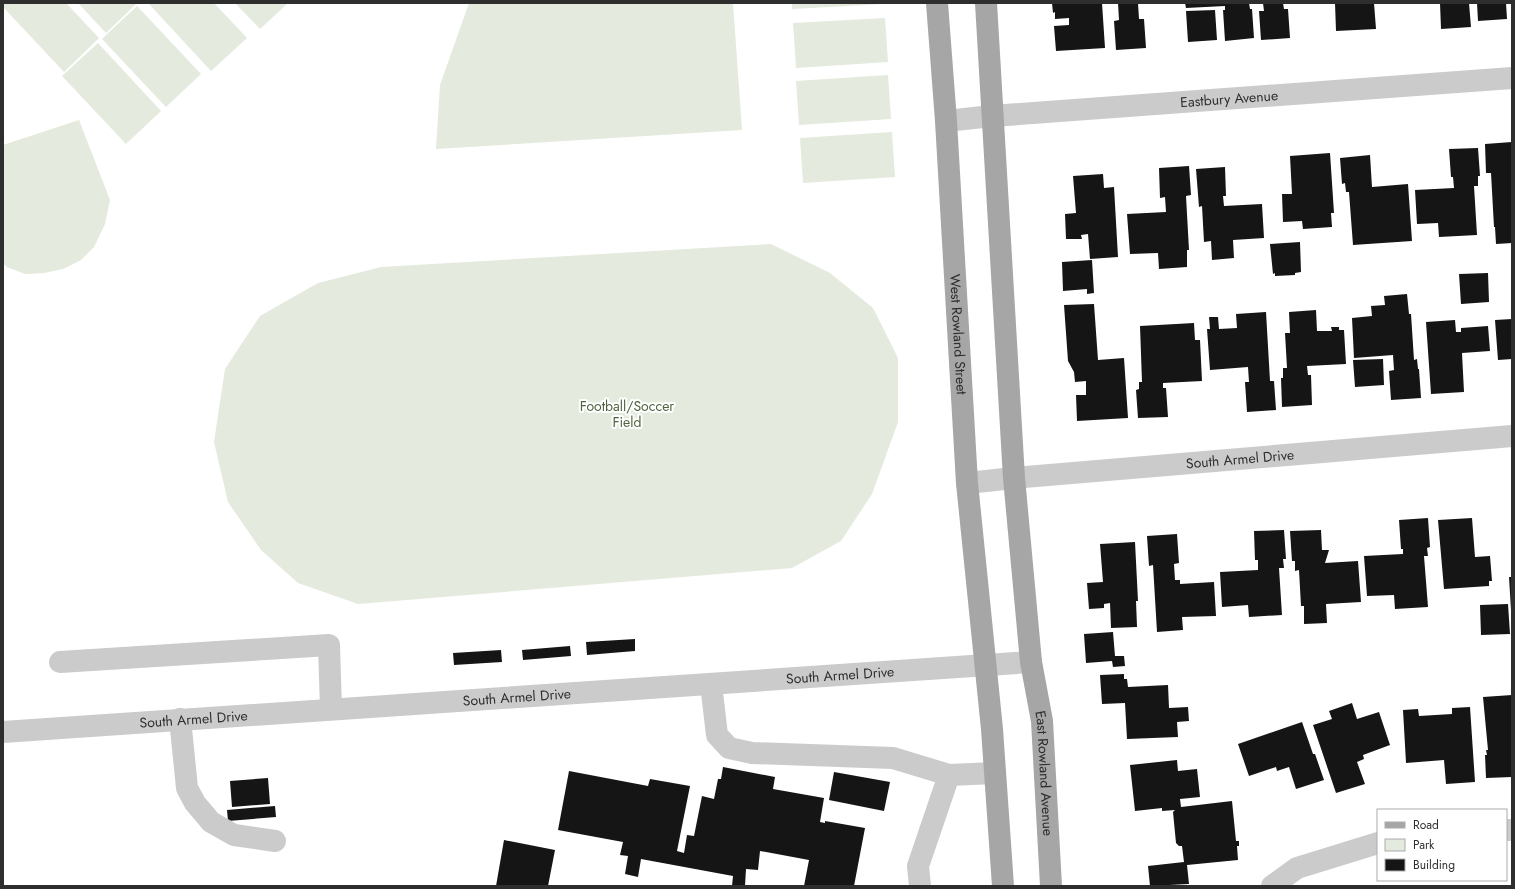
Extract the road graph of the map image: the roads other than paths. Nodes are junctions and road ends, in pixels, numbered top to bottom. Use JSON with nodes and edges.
{"nodes":[{"id":1,"x":938,"y":3,"type":"edge"},
{"id":2,"x":986,"y":3,"type":"edge"},
{"id":3,"x":1512,"y":78,"type":"edge"},
{"id":4,"x":992,"y":116,"type":"junction"},
{"id":5,"x":946,"y":122,"type":"junction"},
{"id":6,"x":1512,"y":436,"type":"edge"},
{"id":7,"x":1014,"y":478,"type":"junction"},
{"id":8,"x":967,"y":483,"type":"junction"},
{"id":9,"x":60,"y":662,"type":"dead end"},
{"id":10,"x":1031,"y":662,"type":"junction"},
{"id":11,"x":986,"y":665,"type":"junction"},
{"id":12,"x":711,"y":684,"type":"junction"},
{"id":13,"x":331,"y":709,"type":"junction"},
{"id":14,"x":180,"y":719,"type":"junction"},
{"id":15,"x":3,"y":732,"type":"edge"},
{"id":16,"x":995,"y":773,"type":"junction"},
{"id":17,"x":949,"y":775,"type":"junction"},
{"id":18,"x":275,"y":841,"type":"dead end"},
{"id":19,"x":1377,"y":843,"type":"edge"},
{"id":20,"x":920,"y":886,"type":"edge"},
{"id":21,"x":1003,"y":886,"type":"edge"},
{"id":22,"x":1051,"y":886,"type":"edge"},
{"id":23,"x":1272,"y":886,"type":"edge"}],
"edges":[{"from":1,"to":5,"type":"main road","name":"West Rowland Street"},
{"from":2,"to":4,"type":"main road"},
{"from":3,"to":4,"type":"street","name":"Eastbury Avenue"},
{"from":4,"to":5,"type":"street","name":"Eastbury Avenue"},
{"from":4,"to":7,"type":"main road"},
{"from":5,"to":8,"type":"main road","name":"West Rowland Street"},
{"from":6,"to":7,"type":"street","name":"South Armel Drive"},
{"from":7,"to":8,"type":"street","name":"South Armel Drive"},
{"from":7,"to":10,"type":"main road"},
{"from":8,"to":11,"type":"main road","name":"West Rowland Street"},
{"from":9,"to":13,"type":"street"},
{"from":10,"to":11,"type":"street","name":"South Armel Drive"},
{"from":10,"to":22,"type":"main road","name":"East Rowland Avenue"},
{"from":11,"to":12,"type":"street","name":"South Armel Drive"},
{"from":11,"to":16,"type":"main road"},
{"from":12,"to":13,"type":"street","name":"South Armel Drive"},
{"from":12,"to":17,"type":"street"},
{"from":13,"to":14,"type":"street","name":"South Armel Drive"},
{"from":14,"to":15,"type":"street","name":"South Armel Drive"},
{"from":14,"to":18,"type":"street"},
{"from":16,"to":17,"type":"street"},
{"from":16,"to":21,"type":"main road"},
{"from":17,"to":20,"type":"street"},
{"from":19,"to":23,"type":"street"}]}
